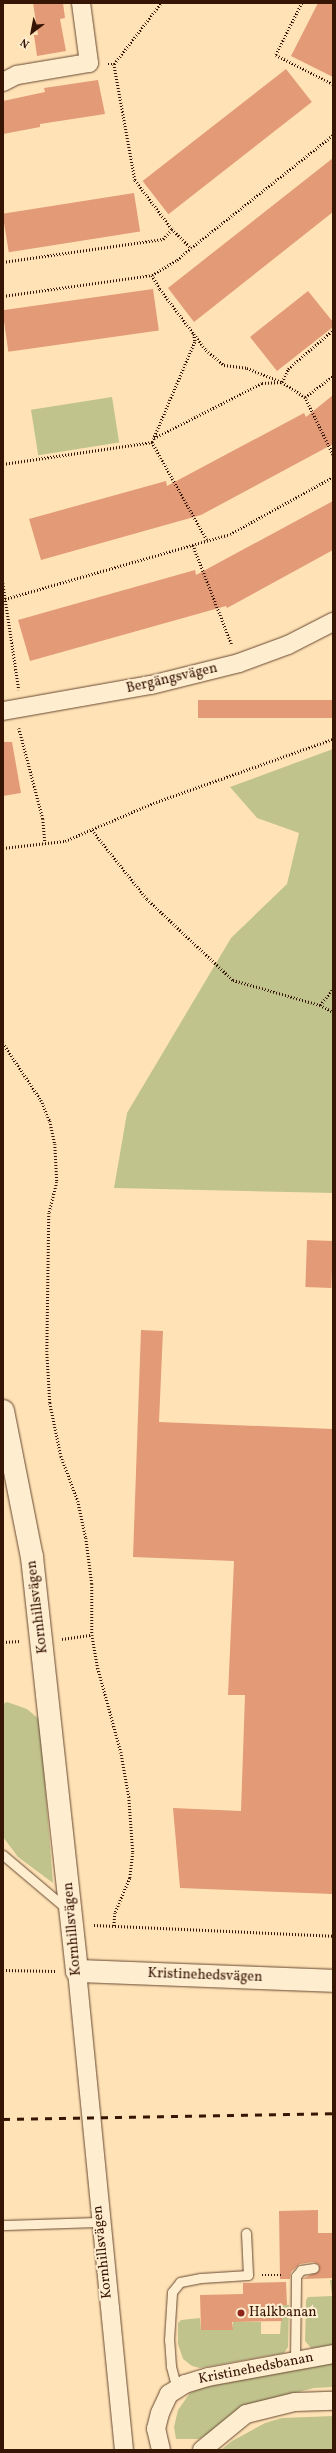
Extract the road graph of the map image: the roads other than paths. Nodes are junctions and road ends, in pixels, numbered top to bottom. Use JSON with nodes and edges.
{"nodes":[{"id":1,"x":81,"y":3,"type":"edge"},
{"id":2,"x":3,"y":82,"type":"edge"},
{"id":3,"x":333,"y":622,"type":"edge"},
{"id":4,"x":3,"y":711,"type":"edge"},
{"id":5,"x":3,"y":1411,"type":"edge"},
{"id":6,"x":3,"y":1855,"type":"edge"},
{"id":7,"x":73,"y":1919,"type":"junction"},
{"id":8,"x":77,"y":1971,"type":"junction"},
{"id":9,"x":333,"y":1981,"type":"edge"},
{"id":10,"x":100,"y":2222,"type":"junction"},
{"id":11,"x":3,"y":2225,"type":"edge"},
{"id":12,"x":246,"y":2233,"type":"dead end"},
{"id":13,"x":314,"y":2268,"type":"dead end"},
{"id":14,"x":333,"y":2354,"type":"edge"},
{"id":15,"x":295,"y":2361,"type":"junction"},
{"id":16,"x":178,"y":2389,"type":"junction"},
{"id":17,"x":333,"y":2400,"type":"edge"},
{"id":18,"x":124,"y":2450,"type":"edge"},
{"id":19,"x":161,"y":2450,"type":"edge"},
{"id":20,"x":202,"y":2450,"type":"edge"}],
"edges":[{"from":1,"to":2,"type":"street"},
{"from":3,"to":4,"type":"street","name":"Bergängsvägen"},
{"from":5,"to":7,"type":"street","name":"Kornhillsvägen"},
{"from":6,"to":7,"type":"lane"},
{"from":7,"to":8,"type":"street","name":"Kornhillsvägen"},
{"from":8,"to":9,"type":"street","name":"Kristinehedsvägen"},
{"from":8,"to":10,"type":"street","name":"Kornhillsvägen"},
{"from":10,"to":11,"type":"lane"},
{"from":10,"to":18,"type":"street","name":"Kornhillsvägen"},
{"from":12,"to":16,"type":"lane"},
{"from":13,"to":15,"type":"lane"},
{"from":14,"to":15,"type":"street","name":"Kristinehedsbanan"},
{"from":15,"to":16,"type":"street","name":"Kristinehedsbanan"},
{"from":16,"to":19,"type":"street","name":"Kristinehedsbanan"},
{"from":17,"to":20,"type":"street"}]}
